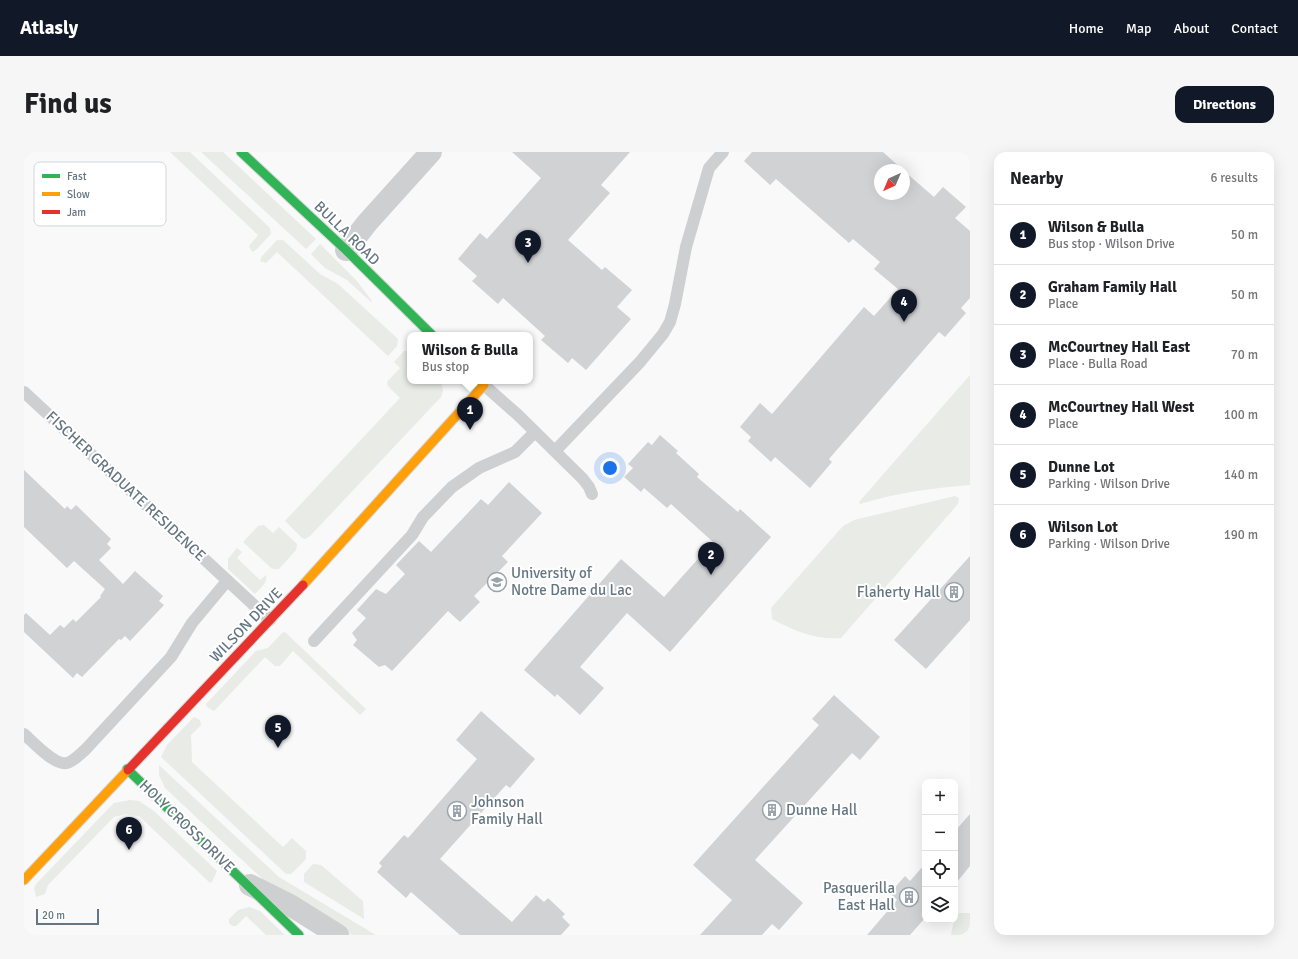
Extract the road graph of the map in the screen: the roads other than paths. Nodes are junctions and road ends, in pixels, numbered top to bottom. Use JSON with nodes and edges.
{"nodes":[{"id":1,"x":241,"y":152,"type":"edge"},
{"id":2,"x":431,"y":152,"type":"edge"},
{"id":3,"x":723,"y":152,"type":"edge"},
{"id":4,"x":346,"y":250,"type":"junction"},
{"id":5,"x":429,"y":332,"type":"edge"},
{"id":6,"x":480,"y":384,"type":"edge"},
{"id":7,"x":482,"y":384,"type":"edge"},
{"id":8,"x":24,"y":392,"type":"edge"},
{"id":9,"x":535,"y":432,"type":"junction"},
{"id":10,"x":555,"y":451,"type":"junction"},
{"id":11,"x":592,"y":494,"type":"dead end"},
{"id":12,"x":227,"y":580,"type":"junction"},
{"id":13,"x":270,"y":620,"type":"junction"},
{"id":14,"x":314,"y":640,"type":"dead end"},
{"id":15,"x":24,"y":734,"type":"edge"},
{"id":16,"x":127,"y":769,"type":"junction"},
{"id":17,"x":24,"y":880,"type":"edge"},
{"id":18,"x":246,"y":883,"type":"junction"},
{"id":19,"x":299,"y":935,"type":"edge"},
{"id":20,"x":338,"y":935,"type":"edge"}],
"edges":[{"from":1,"to":4,"type":"street","name":"BULLA ROAD"},
{"from":2,"to":4,"type":"street"},
{"from":3,"to":10,"type":"lane"},
{"from":4,"to":5,"type":"street","name":"BULLA ROAD"},
{"from":6,"to":13,"type":"street","name":"WILSON DRIVE"},
{"from":7,"to":9,"type":"lane"},
{"from":8,"to":12,"type":"lane","name":"FISCHER GRADUATE RESIDENCE"},
{"from":9,"to":10,"type":"lane"},
{"from":9,"to":14,"type":"lane"},
{"from":10,"to":11,"type":"lane"},
{"from":12,"to":13,"type":"lane","name":"FISCHER GRADUATE RESIDENCE"},
{"from":12,"to":15,"type":"lane"},
{"from":13,"to":16,"type":"street","name":"WILSON DRIVE"},
{"from":16,"to":17,"type":"street","name":"WILSON DRIVE"},
{"from":16,"to":18,"type":"street","name":"HOLY CROSS DRIVE"},
{"from":18,"to":19,"type":"street","name":"HOLY CROSS DRIVE"},
{"from":18,"to":20,"type":"street","name":"HOLY CROSS DRIVE"}]}
